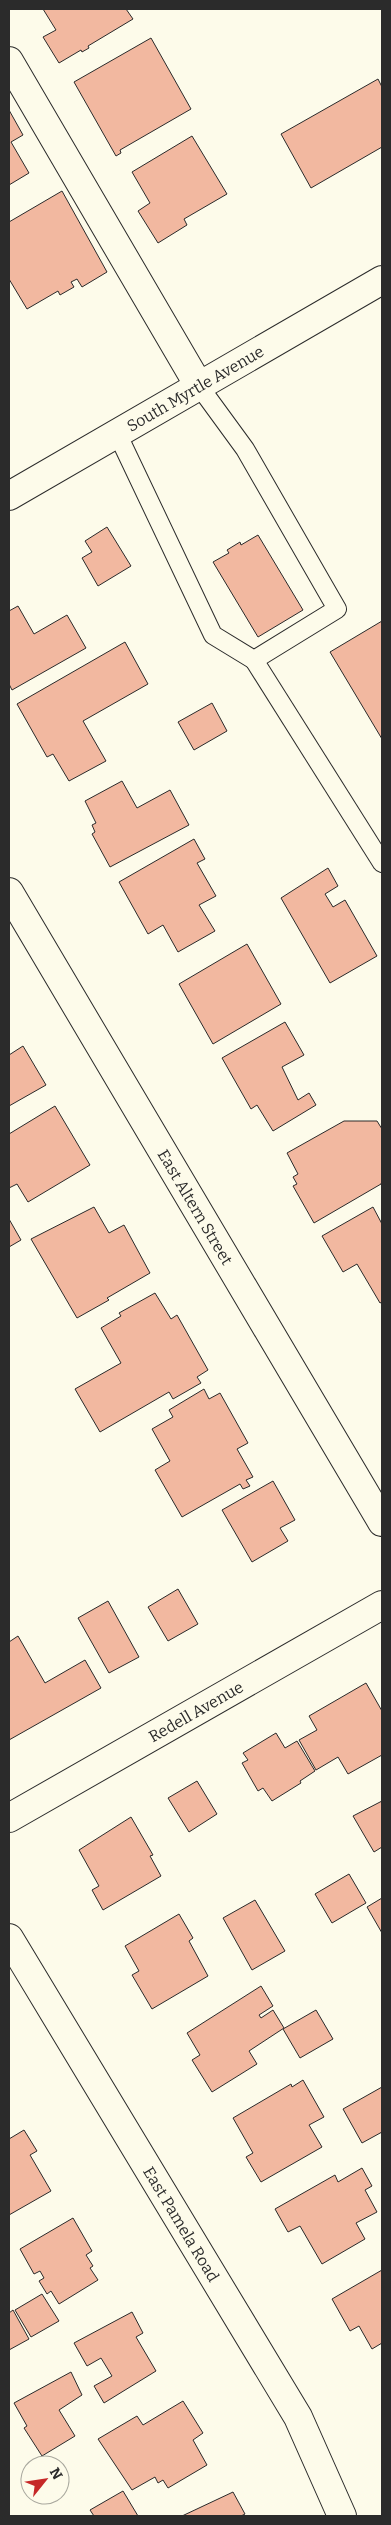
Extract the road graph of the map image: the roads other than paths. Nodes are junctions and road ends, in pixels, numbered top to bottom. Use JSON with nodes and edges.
{"nodes":[{"id":1,"x":9,"y":61,"type":"edge"},
{"id":2,"x":382,"y":280,"type":"edge"},
{"id":3,"x":198,"y":386,"type":"junction"},
{"id":4,"x":117,"y":433,"type":"junction"},
{"id":5,"x":9,"y":496,"type":"edge"},
{"id":6,"x":254,"y":660,"type":"junction"},
{"id":7,"x":382,"y":863,"type":"edge"},
{"id":8,"x":9,"y":892,"type":"edge"},
{"id":9,"x":382,"y":1522,"type":"edge"},
{"id":10,"x":382,"y":1605,"type":"edge"},
{"id":11,"x":9,"y":1818,"type":"edge"},
{"id":12,"x":9,"y":1938,"type":"edge"},
{"id":13,"x":342,"y":2516,"type":"edge"}],
"edges":[{"from":1,"to":3,"type":"street"},
{"from":2,"to":3,"type":"street","name":"South Myrtle Avenue"},
{"from":3,"to":4,"type":"street","name":"South Myrtle Avenue"},
{"from":3,"to":6,"type":"lane"},
{"from":4,"to":5,"type":"street","name":"South Myrtle Avenue"},
{"from":4,"to":6,"type":"lane"},
{"from":6,"to":7,"type":"lane"},
{"from":8,"to":9,"type":"street","name":"East Altern Street"},
{"from":10,"to":11,"type":"street","name":"Redell Avenue"},
{"from":12,"to":13,"type":"street","name":"East Pamela Road"}]}
